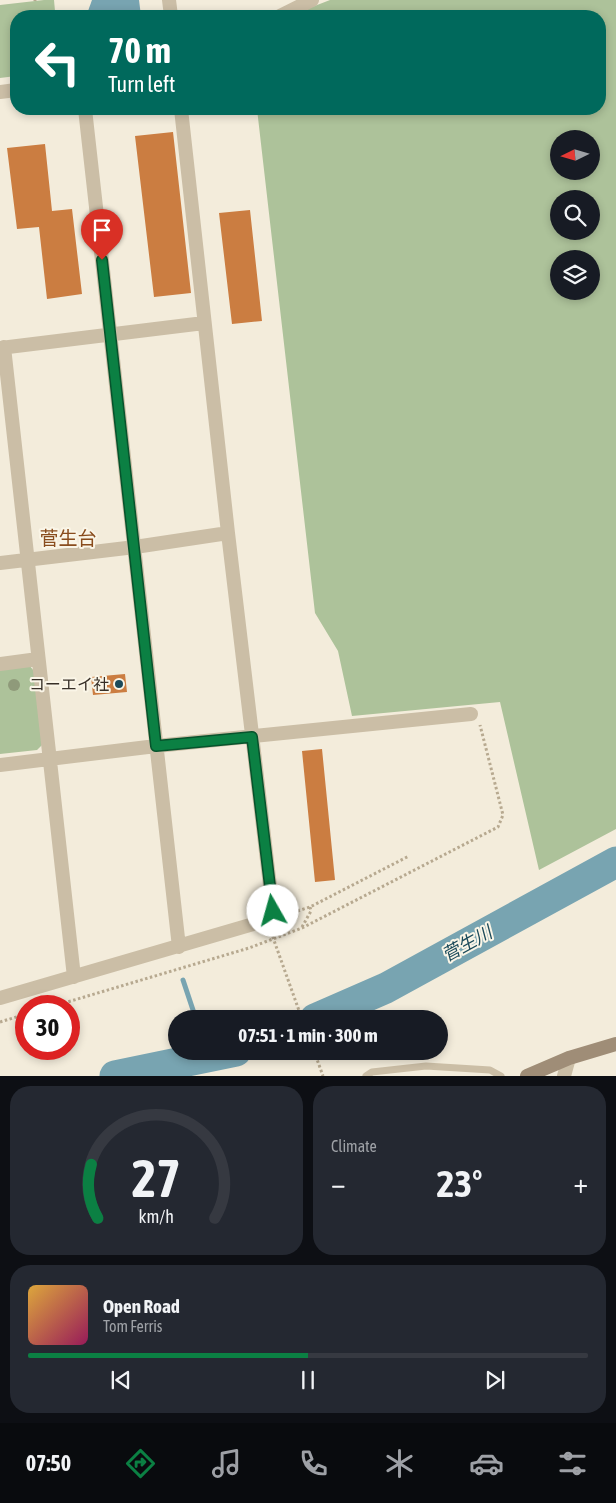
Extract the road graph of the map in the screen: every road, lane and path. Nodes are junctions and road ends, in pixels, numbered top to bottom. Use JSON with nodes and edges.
{"nodes":[{"id":1,"x":312,"y":0,"type":"edge"},
{"id":2,"x":292,"y":10,"type":"edge"},
{"id":3,"x":86,"y":115,"type":"edge"},
{"id":4,"x":182,"y":115,"type":"edge"},
{"id":5,"x":204,"y":323,"type":"junction"},
{"id":6,"x":111,"y":335,"type":"junction"},
{"id":7,"x":2,"y":348,"type":"edge"},
{"id":8,"x":228,"y":533,"type":"junction"},
{"id":9,"x":134,"y":547,"type":"junction"},
{"id":10,"x":27,"y":560,"type":"junction"},
{"id":11,"x":0,"y":563,"type":"edge"},
{"id":12,"x":38,"y":659,"type":"junction"},
{"id":13,"x":0,"y":664,"type":"edge"},
{"id":14,"x":472,"y":714,"type":"joint"},
{"id":15,"x":252,"y":737,"type":"junction"},
{"id":16,"x":156,"y":746,"type":"junction"},
{"id":17,"x":50,"y":759,"type":"junction"},
{"id":18,"x":0,"y":764,"type":"edge"},
{"id":19,"x":408,"y":856,"type":"dead end"},
{"id":20,"x":310,"y":907,"type":"junction"},
{"id":21,"x":267,"y":920,"type":"junction"},
{"id":22,"x":302,"y":928,"type":"junction"},
{"id":23,"x":272,"y":934,"type":"dead end"},
{"id":24,"x":274,"y":939,"type":"junction"},
{"id":25,"x":179,"y":947,"type":"junction"},
{"id":26,"x":170,"y":966,"type":"dead end"},
{"id":27,"x":171,"y":971,"type":"junction"},
{"id":28,"x":74,"y":977,"type":"junction"},
{"id":29,"x":79,"y":992,"type":"dead end"},
{"id":30,"x":0,"y":998,"type":"edge"},
{"id":31,"x":81,"y":998,"type":"joint"},
{"id":32,"x":299,"y":1010,"type":"edge"},
{"id":33,"x":15,"y":1017,"type":"edge"},
{"id":34,"x":0,"y":1022,"type":"edge"},
{"id":35,"x":616,"y":1044,"type":"edge"},
{"id":36,"x":569,"y":1058,"type":"junction"},
{"id":37,"x":317,"y":1060,"type":"edge"},
{"id":38,"x":323,"y":1076,"type":"edge"},
{"id":39,"x":366,"y":1076,"type":"edge"},
{"id":40,"x":501,"y":1076,"type":"edge"},
{"id":41,"x":527,"y":1076,"type":"edge"},
{"id":42,"x":564,"y":1076,"type":"edge"}],
"edges":[{"from":1,"to":2,"type":"street"},
{"from":3,"to":6,"type":"street"},
{"from":4,"to":5,"type":"street"},
{"from":5,"to":6,"type":"street"},
{"from":5,"to":8,"type":"street"},
{"from":6,"to":7,"type":"street"},
{"from":6,"to":9,"type":"street"},
{"from":7,"to":10,"type":"street"},
{"from":8,"to":9,"type":"street"},
{"from":8,"to":15,"type":"street"},
{"from":9,"to":10,"type":"street"},
{"from":9,"to":16,"type":"street"},
{"from":10,"to":11,"type":"street"},
{"from":10,"to":12,"type":"street"},
{"from":12,"to":13,"type":"street"},
{"from":12,"to":17,"type":"street"},
{"from":14,"to":15,"type":"street"},
{"from":14,"to":22,"type":"path"},
{"from":15,"to":16,"type":"street"},
{"from":15,"to":21,"type":"street"},
{"from":16,"to":17,"type":"street"},
{"from":16,"to":25,"type":"street"},
{"from":17,"to":18,"type":"street"},
{"from":17,"to":28,"type":"street"},
{"from":19,"to":20,"type":"path"},
{"from":20,"to":21,"type":"path"},
{"from":20,"to":22,"type":"path"},
{"from":21,"to":25,"type":"street"},
{"from":22,"to":24,"type":"path"},
{"from":23,"to":24,"type":"path"},
{"from":24,"to":27,"type":"path"},
{"from":24,"to":32,"type":"path"},
{"from":25,"to":28,"type":"street"},
{"from":26,"to":27,"type":"path"},
{"from":27,"to":31,"type":"path"},
{"from":28,"to":30,"type":"street"},
{"from":29,"to":31,"type":"path"},
{"from":33,"to":34,"type":"path"},
{"from":35,"to":36,"type":"main road"},
{"from":36,"to":41,"type":"main road"},
{"from":36,"to":42,"type":"street"},
{"from":37,"to":38,"type":"path"},
{"from":39,"to":40,"type":"lane"}]}
